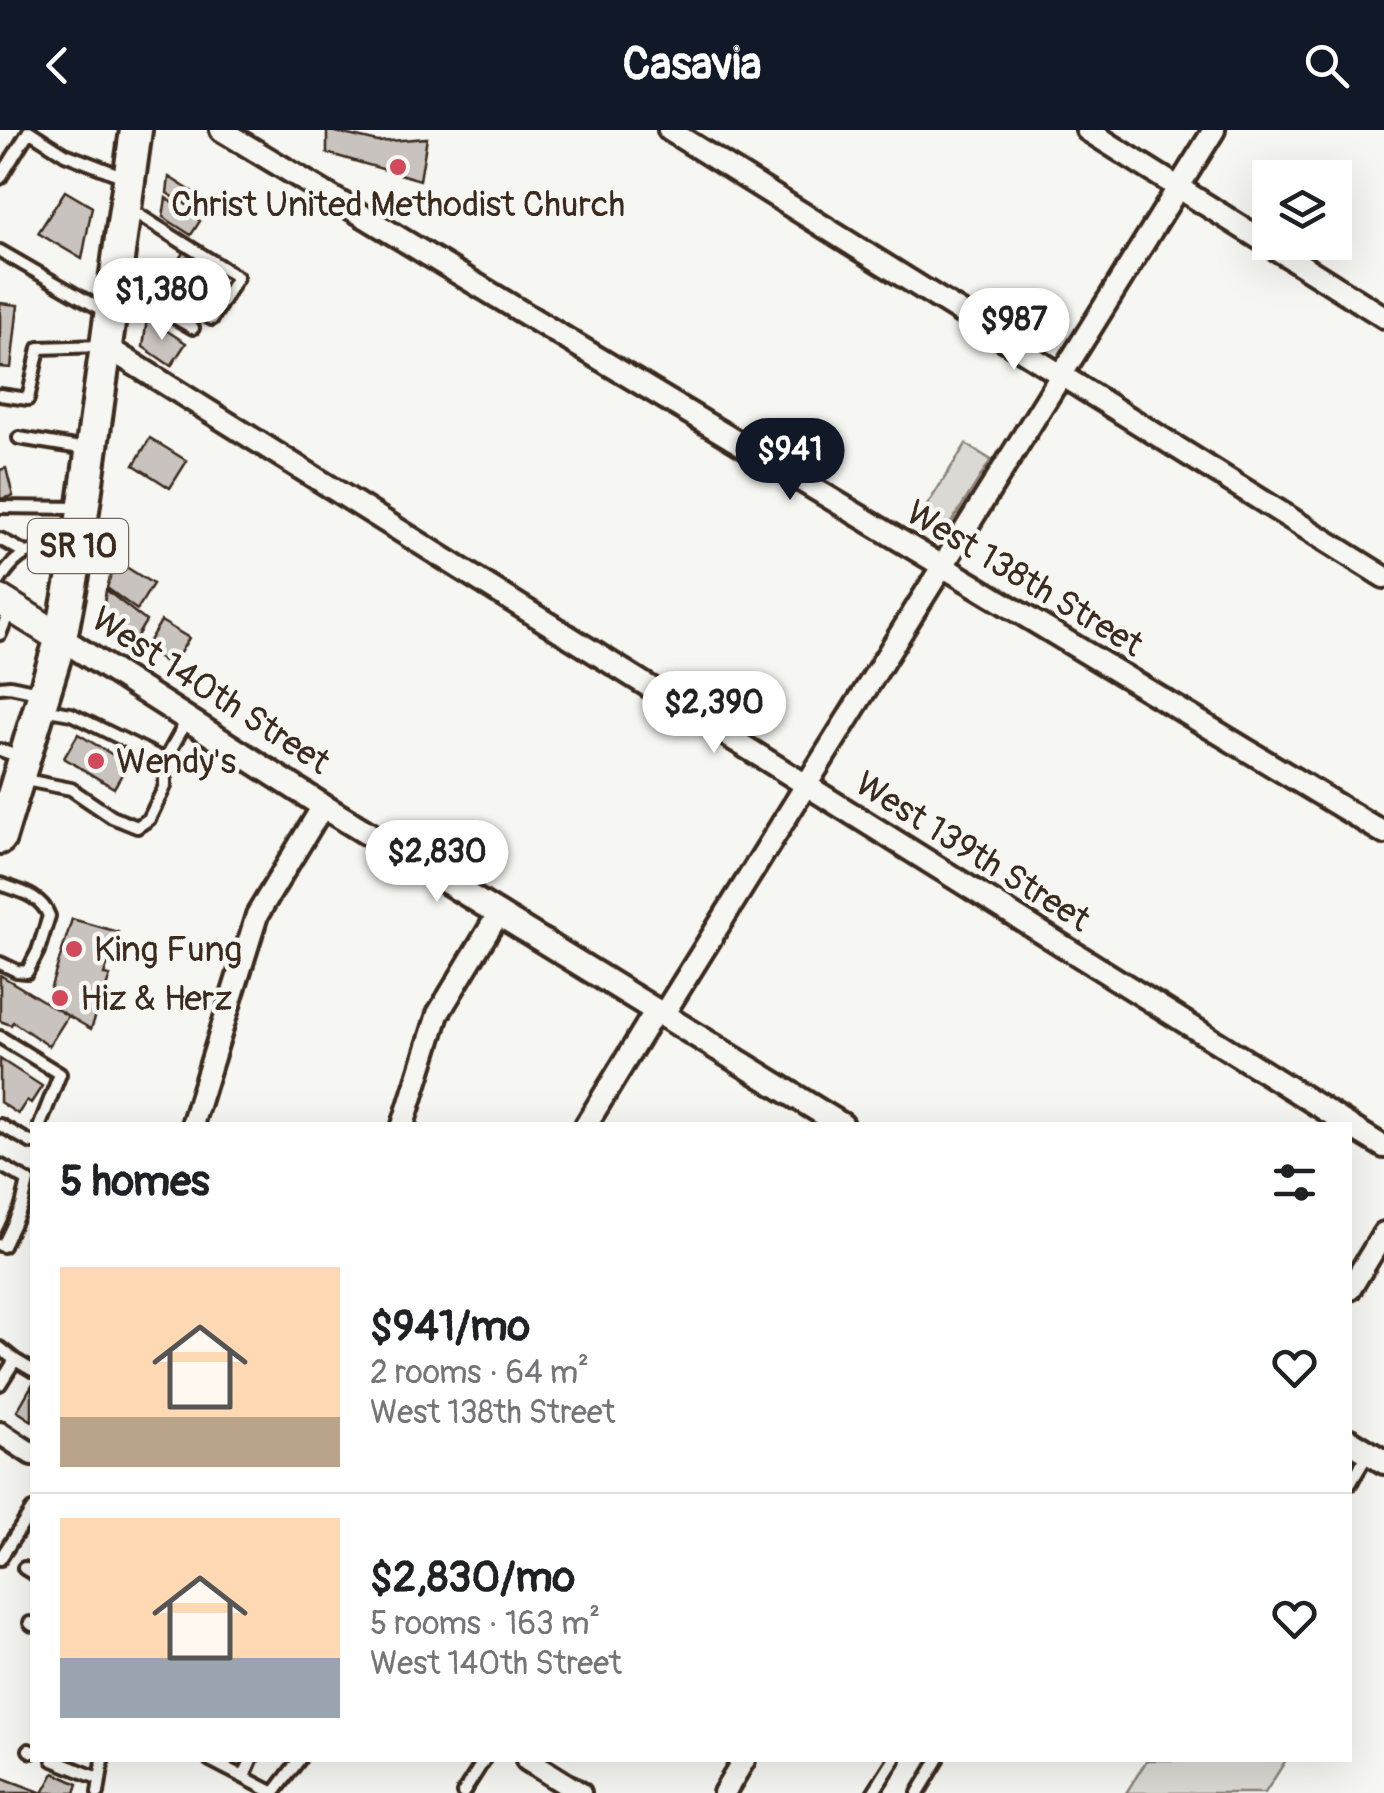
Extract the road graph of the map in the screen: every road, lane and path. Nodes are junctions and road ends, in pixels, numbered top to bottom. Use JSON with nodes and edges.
{"nodes":[{"id":1,"x":136,"y":130,"type":"edge"},
{"id":2,"x":221,"y":130,"type":"edge"},
{"id":3,"x":669,"y":130,"type":"edge"},
{"id":4,"x":1087,"y":130,"type":"edge"},
{"id":5,"x":1214,"y":130,"type":"edge"},
{"id":6,"x":0,"y":178,"type":"edge"},
{"id":7,"x":1178,"y":187,"type":"junction"},
{"id":8,"x":127,"y":193,"type":"junction"},
{"id":9,"x":0,"y":251,"type":"edge"},
{"id":10,"x":116,"y":273,"type":"junction"},
{"id":11,"x":110,"y":314,"type":"junction"},
{"id":12,"x":1384,"y":317,"type":"edge"},
{"id":13,"x":193,"y":328,"type":"dead end"},
{"id":14,"x":105,"y":346,"type":"junction"},
{"id":15,"x":1062,"y":374,"type":"junction"},
{"id":16,"x":0,"y":395,"type":"edge"},
{"id":17,"x":19,"y":438,"type":"dead end"},
{"id":18,"x":90,"y":450,"type":"junction"},
{"id":19,"x":0,"y":506,"type":"edge"},
{"id":20,"x":82,"y":508,"type":"junction"},
{"id":21,"x":0,"y":539,"type":"edge"},
{"id":22,"x":24,"y":552,"type":"junction"},
{"id":23,"x":77,"y":554,"type":"junction"},
{"id":24,"x":940,"y":565,"type":"junction"},
{"id":25,"x":1384,"y":577,"type":"edge"},
{"id":26,"x":0,"y":580,"type":"edge"},
{"id":27,"x":5,"y":604,"type":"edge"},
{"id":28,"x":0,"y":634,"type":"edge"},
{"id":29,"x":61,"y":638,"type":"junction"},
{"id":30,"x":0,"y":687,"type":"edge"},
{"id":31,"x":44,"y":701,"type":"junction"},
{"id":32,"x":188,"y":720,"type":"junction"},
{"id":33,"x":165,"y":760,"type":"junction"},
{"id":34,"x":15,"y":762,"type":"edge"},
{"id":35,"x":805,"y":784,"type":"junction"},
{"id":36,"x":323,"y":806,"type":"junction"},
{"id":37,"x":1384,"y":833,"type":"edge"},
{"id":38,"x":0,"y":838,"type":"edge"},
{"id":39,"x":0,"y":884,"type":"edge"},
{"id":40,"x":499,"y":913,"type":"junction"},
{"id":41,"x":0,"y":963,"type":"edge"},
{"id":42,"x":660,"y":1012,"type":"junction"},
{"id":43,"x":0,"y":1038,"type":"edge"},
{"id":44,"x":41,"y":1122,"type":"edge"},
{"id":45,"x":193,"y":1122,"type":"edge"},
{"id":46,"x":404,"y":1122,"type":"edge"},
{"id":47,"x":588,"y":1122,"type":"edge"},
{"id":48,"x":837,"y":1122,"type":"edge"},
{"id":49,"x":1345,"y":1122,"type":"edge"},
{"id":50,"x":0,"y":1125,"type":"edge"},
{"id":51,"x":1352,"y":1126,"type":"edge"},
{"id":52,"x":30,"y":1142,"type":"edge"},
{"id":53,"x":1384,"y":1147,"type":"edge"},
{"id":54,"x":0,"y":1165,"type":"edge"},
{"id":55,"x":1384,"y":1233,"type":"edge"},
{"id":56,"x":0,"y":1245,"type":"edge"},
{"id":57,"x":1352,"y":1286,"type":"edge"},
{"id":58,"x":0,"y":1348,"type":"edge"},
{"id":59,"x":15,"y":1360,"type":"junction"},
{"id":60,"x":30,"y":1369,"type":"edge"},
{"id":61,"x":0,"y":1384,"type":"edge"},
{"id":62,"x":0,"y":1433,"type":"edge"},
{"id":63,"x":1368,"y":1452,"type":"edge"},
{"id":64,"x":30,"y":1453,"type":"edge"},
{"id":65,"x":1352,"y":1480,"type":"edge"},
{"id":66,"x":30,"y":1513,"type":"edge"},
{"id":67,"x":0,"y":1560,"type":"edge"},
{"id":68,"x":58,"y":1762,"type":"edge"},
{"id":69,"x":103,"y":1762,"type":"edge"},
{"id":70,"x":214,"y":1762,"type":"edge"},
{"id":71,"x":250,"y":1762,"type":"edge"},
{"id":72,"x":297,"y":1762,"type":"edge"},
{"id":73,"x":483,"y":1762,"type":"edge"},
{"id":74,"x":530,"y":1762,"type":"edge"},
{"id":75,"x":743,"y":1762,"type":"edge"},
{"id":76,"x":893,"y":1762,"type":"edge"},
{"id":77,"x":937,"y":1762,"type":"edge"},
{"id":78,"x":244,"y":1776,"type":"junction"},
{"id":79,"x":100,"y":1779,"type":"junction"},
{"id":80,"x":98,"y":1793,"type":"edge"},
{"id":81,"x":462,"y":1793,"type":"edge"},
{"id":82,"x":580,"y":1793,"type":"edge"},
{"id":83,"x":724,"y":1793,"type":"edge"},
{"id":84,"x":873,"y":1793,"type":"edge"},
{"id":85,"x":918,"y":1793,"type":"edge"}],
"edges":[{"from":1,"to":8,"type":"main road","number":"SR 10"},
{"from":2,"to":24,"type":"street","name":"West 138th Street"},
{"from":3,"to":15,"type":"street"},
{"from":4,"to":7,"type":"street"},
{"from":5,"to":7,"type":"street"},
{"from":6,"to":8,"type":"lane"},
{"from":7,"to":12,"type":"street"},
{"from":7,"to":15,"type":"street"},
{"from":8,"to":10,"type":"main road","number":"SR 10"},
{"from":8,"to":10,"type":"lane"},
{"from":9,"to":11,"type":"lane"},
{"from":10,"to":11,"type":"main road","number":"SR 10"},
{"from":10,"to":13,"type":"lane"},
{"from":11,"to":14,"type":"main road","number":"SR 10"},
{"from":14,"to":16,"type":"lane"},
{"from":14,"to":18,"type":"main road","number":"SR 10"},
{"from":14,"to":35,"type":"street","name":"West 139th Street"},
{"from":15,"to":24,"type":"street"},
{"from":15,"to":25,"type":"street"},
{"from":17,"to":18,"type":"lane"},
{"from":18,"to":20,"type":"main road","number":"SR 10"},
{"from":19,"to":20,"type":"lane"},
{"from":20,"to":23,"type":"main road","number":"SR 10"},
{"from":21,"to":22,"type":"lane"},
{"from":22,"to":23,"type":"lane"},
{"from":22,"to":26,"type":"lane"},
{"from":23,"to":29,"type":"main road","number":"SR 10"},
{"from":24,"to":35,"type":"street"},
{"from":24,"to":37,"type":"street","name":"West 138th Street"},
{"from":27,"to":28,"type":"lane"},
{"from":27,"to":29,"type":"main road","name":"West 140th Street"},
{"from":29,"to":31,"type":"main road","number":"SR 10"},
{"from":29,"to":32,"type":"street","name":"West 140th Street"},
{"from":30,"to":31,"type":"lane"},
{"from":31,"to":33,"type":"lane"},
{"from":31,"to":34,"type":"main road","number":"SR 10"},
{"from":32,"to":33,"type":"lane"},
{"from":32,"to":36,"type":"street","name":"West 140th Street"},
{"from":33,"to":34,"type":"lane"},
{"from":34,"to":38,"type":"main road","number":"SR 10"},
{"from":35,"to":42,"type":"street"},
{"from":35,"to":49,"type":"street","name":"West 139th Street"},
{"from":36,"to":40,"type":"street","name":"West 140th Street"},
{"from":36,"to":45,"type":"street"},
{"from":39,"to":41,"type":"lane"},
{"from":40,"to":42,"type":"street","name":"West 140th Street"},
{"from":40,"to":46,"type":"street"},
{"from":42,"to":47,"type":"street"},
{"from":42,"to":48,"type":"street","name":"West 140th Street"},
{"from":43,"to":44,"type":"lane"},
{"from":50,"to":52,"type":"lane"},
{"from":51,"to":53,"type":"street","name":"West 139th Street"},
{"from":54,"to":56,"type":"lane"},
{"from":55,"to":57,"type":"street"},
{"from":58,"to":59,"type":"lane"},
{"from":59,"to":60,"type":"lane"},
{"from":59,"to":61,"type":"lane"},
{"from":62,"to":64,"type":"street"},
{"from":63,"to":65,"type":"lane"},
{"from":66,"to":67,"type":"lane"},
{"from":68,"to":79,"type":"lane"},
{"from":69,"to":79,"type":"lane"},
{"from":70,"to":78,"type":"lane"},
{"from":71,"to":78,"type":"lane"},
{"from":72,"to":78,"type":"lane"},
{"from":73,"to":81,"type":"lane"},
{"from":74,"to":82,"type":"street"},
{"from":75,"to":83,"type":"street"},
{"from":76,"to":84,"type":"lane"},
{"from":77,"to":85,"type":"lane"},
{"from":79,"to":80,"type":"lane"}]}
